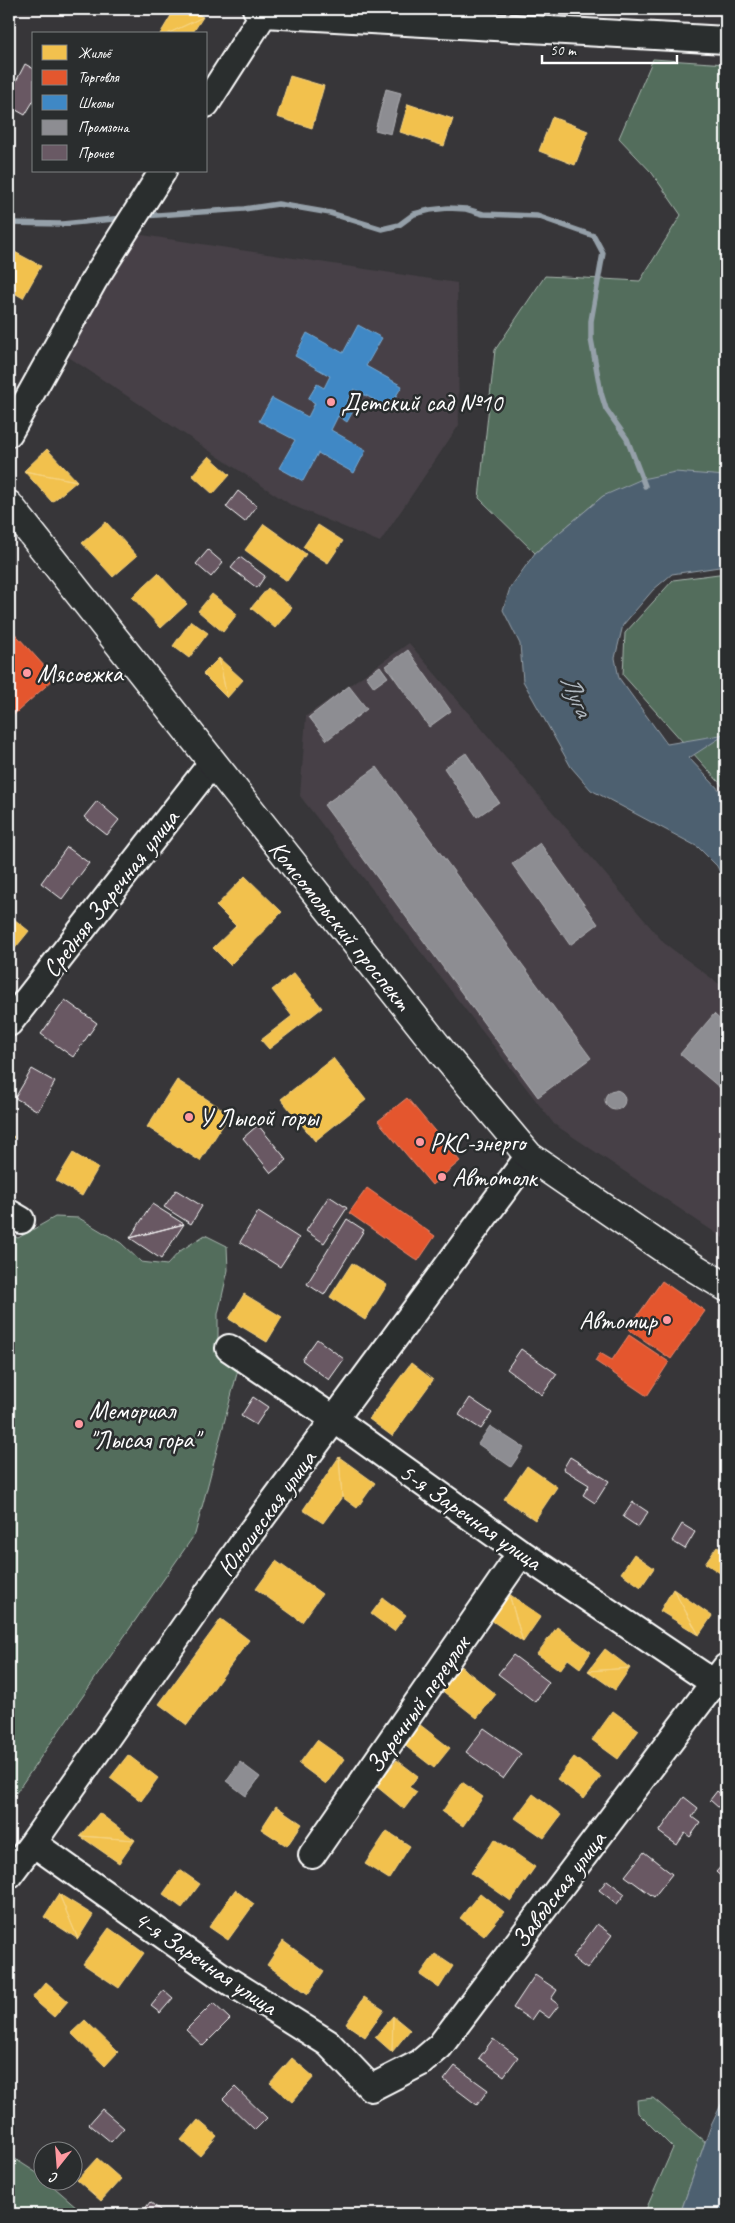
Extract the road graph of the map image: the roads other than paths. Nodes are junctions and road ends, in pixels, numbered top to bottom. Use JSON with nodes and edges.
{"nodes":[{"id":1,"x":262,"y":10,"type":"edge"},
{"id":2,"x":726,"y":40,"type":"edge"},
{"id":3,"x":208,"y":101,"type":"edge"},
{"id":4,"x":162,"y":172,"type":"edge"},
{"id":5,"x":9,"y":433,"type":"edge"},
{"id":6,"x":9,"y":505,"type":"edge"},
{"id":7,"x":212,"y":763,"type":"junction"},
{"id":8,"x":9,"y":1023,"type":"edge"},
{"id":9,"x":529,"y":1156,"type":"junction"},
{"id":10,"x":726,"y":1287,"type":"edge"},
{"id":11,"x":229,"y":1348,"type":"dead end"},
{"id":12,"x":334,"y":1419,"type":"junction"},
{"id":13,"x":521,"y":1552,"type":"junction"},
{"id":14,"x":720,"y":1675,"type":"edge"},
{"id":15,"x":33,"y":1844,"type":"junction"},
{"id":16,"x":312,"y":1855,"type":"dead end"},
{"id":17,"x":9,"y":1875,"type":"edge"},
{"id":18,"x":371,"y":2088,"type":"joint"}],
"edges":[{"from":1,"to":2,"type":"street"},
{"from":1,"to":3,"type":"street"},
{"from":4,"to":5,"type":"street"},
{"from":6,"to":7,"type":"main road","name":"Комсомольский проспект"},
{"from":7,"to":8,"type":"street","name":"Средняя Заречная улица"},
{"from":7,"to":9,"type":"main road","name":"Комсомольский проспект"},
{"from":9,"to":10,"type":"main road","name":"Комсомольский проспект"},
{"from":9,"to":12,"type":"street","name":"Юношеская улица"},
{"from":11,"to":12,"type":"street","name":"5-я Заречная улица"},
{"from":12,"to":13,"type":"street","name":"5-я Заречная улица"},
{"from":12,"to":15,"type":"street","name":"Юношеская улица"},
{"from":13,"to":14,"type":"street","name":"5-я Заречная улица"},
{"from":13,"to":16,"type":"street","name":"Заречный переулок"},
{"from":14,"to":18,"type":"street","name":"Заводская улица"},
{"from":15,"to":17,"type":"street","name":"Юношеская улица"},
{"from":15,"to":18,"type":"street","name":"4-я Заречная улица"}]}
